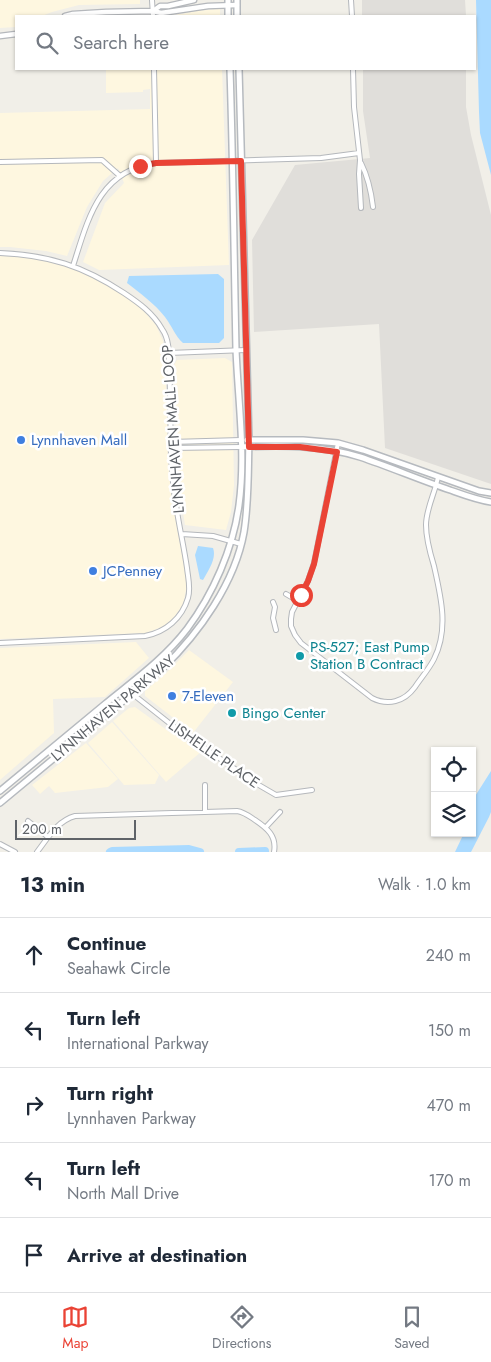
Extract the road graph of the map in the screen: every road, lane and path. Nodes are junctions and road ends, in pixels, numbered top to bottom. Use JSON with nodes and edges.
{"nodes":[{"id":1,"x":152,"y":0,"type":"edge"},
{"id":2,"x":194,"y":0,"type":"edge"},
{"id":3,"x":351,"y":0,"type":"edge"},
{"id":4,"x":228,"y":2,"type":"edge"},
{"id":5,"x":237,"y":2,"type":"edge"},
{"id":6,"x":153,"y":13,"type":"edge"},
{"id":7,"x":71,"y":15,"type":"edge"},
{"id":8,"x":228,"y":15,"type":"edge"},
{"id":9,"x":237,"y":15,"type":"edge"},
{"id":10,"x":352,"y":15,"type":"edge"},
{"id":11,"x":15,"y":34,"type":"edge"},
{"id":12,"x":0,"y":36,"type":"edge"},
{"id":13,"x":154,"y":70,"type":"edge"},
{"id":14,"x":230,"y":70,"type":"edge"},
{"id":15,"x":238,"y":70,"type":"edge"},
{"id":16,"x":353,"y":70,"type":"edge"},
{"id":17,"x":359,"y":153,"type":"junction"},
{"id":18,"x":360,"y":160,"type":"junction"},
{"id":19,"x":233,"y":161,"type":"junction"},
{"id":20,"x":241,"y":161,"type":"junction"},
{"id":21,"x":0,"y":162,"type":"edge"},
{"id":22,"x":156,"y":163,"type":"junction"},
{"id":23,"x":120,"y":176,"type":"junction"},
{"id":24,"x":373,"y":207,"type":"dead end"},
{"id":25,"x":360,"y":208,"type":"dead end"},
{"id":26,"x":0,"y":253,"type":"edge"},
{"id":27,"x":73,"y":266,"type":"junction"},
{"id":28,"x":246,"y":350,"type":"junction"},
{"id":29,"x":236,"y":351,"type":"junction"},
{"id":30,"x":168,"y":353,"type":"junction"},
{"id":31,"x":241,"y":440,"type":"junction"},
{"id":32,"x":249,"y":440,"type":"junction"},
{"id":33,"x":171,"y":442,"type":"junction"},
{"id":34,"x":338,"y":443,"type":"junction"},
{"id":35,"x":241,"y":447,"type":"junction"},
{"id":36,"x":249,"y":447,"type":"junction"},
{"id":37,"x":171,"y":448,"type":"junction"},
{"id":38,"x":337,"y":452,"type":"junction"},
{"id":39,"x":438,"y":477,"type":"junction"},
{"id":40,"x":436,"y":485,"type":"junction"},
{"id":41,"x":491,"y":493,"type":"edge"},
{"id":42,"x":491,"y":502,"type":"edge"},
{"id":43,"x":182,"y":534,"type":"junction"},
{"id":44,"x":231,"y":540,"type":"junction"},
{"id":45,"x":241,"y":544,"type":"junction"},
{"id":46,"x":286,"y":594,"type":"dead end"},
{"id":47,"x":298,"y":600,"type":"junction"},
{"id":48,"x":273,"y":602,"type":"dead end"},
{"id":49,"x":276,"y":630,"type":"dead end"},
{"id":50,"x":0,"y":643,"type":"edge"},
{"id":51,"x":125,"y":688,"type":"junction"},
{"id":52,"x":131,"y":694,"type":"junction"},
{"id":53,"x":205,"y":785,"type":"dead end"},
{"id":54,"x":312,"y":790,"type":"dead end"},
{"id":55,"x":0,"y":791,"type":"edge"},
{"id":56,"x":0,"y":803,"type":"edge"},
{"id":57,"x":205,"y":812,"type":"junction"},
{"id":58,"x":280,"y":812,"type":"dead end"},
{"id":59,"x":28,"y":821,"type":"dead end"},
{"id":60,"x":266,"y":827,"type":"junction"},
{"id":61,"x":48,"y":837,"type":"junction"},
{"id":62,"x":0,"y":844,"type":"edge"},
{"id":63,"x":15,"y":852,"type":"edge"},
{"id":64,"x":37,"y":852,"type":"edge"},
{"id":65,"x":274,"y":852,"type":"edge"}],
"edges":[{"from":1,"to":6,"type":"street"},
{"from":2,"to":6,"type":"street"},
{"from":3,"to":10,"type":"street"},
{"from":4,"to":5,"type":"street"},
{"from":4,"to":6,"type":"street"},
{"from":4,"to":8,"type":"main road"},
{"from":5,"to":9,"type":"main road"},
{"from":6,"to":7,"type":"street"},
{"from":11,"to":12,"type":"street"},
{"from":13,"to":22,"type":"street"},
{"from":14,"to":19,"type":"main road","name":"LYNNHAVEN PARKWAY"},
{"from":15,"to":20,"type":"main road","name":"LYNNHAVEN PARKWAY"},
{"from":16,"to":17,"type":"street"},
{"from":17,"to":18,"type":"street"},
{"from":17,"to":20,"type":"street"},
{"from":18,"to":24,"type":"street"},
{"from":18,"to":25,"type":"street"},
{"from":19,"to":20,"type":"street"},
{"from":19,"to":22,"type":"street"},
{"from":19,"to":29,"type":"main road","name":"LYNNHAVEN PARKWAY"},
{"from":20,"to":28,"type":"main road","name":"LYNNHAVEN PARKWAY"},
{"from":21,"to":23,"type":"street"},
{"from":22,"to":23,"type":"street"},
{"from":23,"to":27,"type":"street"},
{"from":26,"to":27,"type":"street","name":"LYNNHAVEN MALL LOOP"},
{"from":27,"to":30,"type":"street","name":"LYNNHAVEN MALL LOOP"},
{"from":28,"to":29,"type":"street"},
{"from":28,"to":32,"type":"main road","name":"LYNNHAVEN PARKWAY"},
{"from":29,"to":30,"type":"street"},
{"from":29,"to":31,"type":"main road","name":"LYNNHAVEN PARKWAY"},
{"from":30,"to":33,"type":"street","name":"LYNNHAVEN MALL LOOP"},
{"from":31,"to":32,"type":"main road"},
{"from":31,"to":33,"type":"street"},
{"from":31,"to":35,"type":"main road","name":"LYNNHAVEN PARKWAY"},
{"from":32,"to":34,"type":"main road"},
{"from":32,"to":36,"type":"main road","name":"LYNNHAVEN PARKWAY"},
{"from":33,"to":37,"type":"street","name":"LYNNHAVEN MALL LOOP"},
{"from":34,"to":38,"type":"street"},
{"from":34,"to":39,"type":"main road"},
{"from":35,"to":36,"type":"main road"},
{"from":35,"to":37,"type":"street"},
{"from":35,"to":44,"type":"main road","name":"LYNNHAVEN PARKWAY"},
{"from":36,"to":38,"type":"main road"},
{"from":36,"to":45,"type":"main road","name":"LYNNHAVEN PARKWAY"},
{"from":37,"to":43,"type":"street","name":"LYNNHAVEN MALL LOOP"},
{"from":38,"to":40,"type":"main road"},
{"from":38,"to":47,"type":"street"},
{"from":39,"to":40,"type":"street"},
{"from":39,"to":41,"type":"main road"},
{"from":40,"to":42,"type":"main road"},
{"from":40,"to":47,"type":"street"},
{"from":43,"to":44,"type":"street"},
{"from":43,"to":50,"type":"street","name":"LYNNHAVEN MALL LOOP"},
{"from":44,"to":45,"type":"street"},
{"from":44,"to":51,"type":"main road","name":"LYNNHAVEN PARKWAY"},
{"from":45,"to":52,"type":"main road","name":"LYNNHAVEN PARKWAY"},
{"from":46,"to":47,"type":"street"},
{"from":48,"to":49,"type":"street"},
{"from":51,"to":52,"type":"street","name":"LISHELLE PLACE"},
{"from":51,"to":55,"type":"main road","name":"LYNNHAVEN PARKWAY"},
{"from":52,"to":54,"type":"street","name":"LISHELLE PLACE"},
{"from":52,"to":56,"type":"main road","name":"LYNNHAVEN PARKWAY"},
{"from":53,"to":57,"type":"street"},
{"from":57,"to":60,"type":"street"},
{"from":57,"to":61,"type":"street"},
{"from":58,"to":60,"type":"street"},
{"from":59,"to":61,"type":"street"},
{"from":60,"to":65,"type":"street"},
{"from":61,"to":64,"type":"street"},
{"from":62,"to":63,"type":"street"}]}
